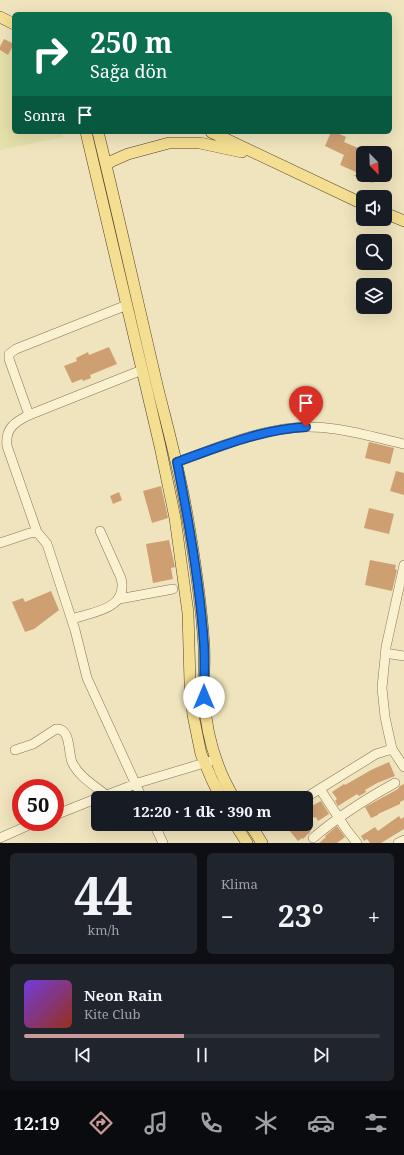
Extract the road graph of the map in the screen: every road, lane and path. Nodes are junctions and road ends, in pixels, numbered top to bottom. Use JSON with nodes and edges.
{"nodes":[{"id":1,"x":0,"y":17,"type":"edge"},
{"id":2,"x":12,"y":23,"type":"edge"},
{"id":3,"x":86,"y":134,"type":"edge"},
{"id":4,"x":98,"y":134,"type":"edge"},
{"id":5,"x":215,"y":134,"type":"edge"},
{"id":6,"x":262,"y":157,"type":"junction"},
{"id":7,"x":106,"y":165,"type":"junction"},
{"id":8,"x":356,"y":201,"type":"edge"},
{"id":9,"x":392,"y":216,"type":"edge"},
{"id":10,"x":404,"y":221,"type":"edge"},
{"id":11,"x":127,"y":305,"type":"junction"},
{"id":12,"x":142,"y":370,"type":"junction"},
{"id":13,"x":29,"y":415,"type":"junction"},
{"id":14,"x":404,"y":444,"type":"edge"},
{"id":15,"x":177,"y":462,"type":"junction"},
{"id":16,"x":100,"y":531,"type":"dead end"},
{"id":17,"x":38,"y":532,"type":"junction"},
{"id":18,"x":0,"y":543,"type":"edge"},
{"id":19,"x":404,"y":565,"type":"edge"},
{"id":20,"x":173,"y":589,"type":"dead end"},
{"id":21,"x":119,"y":599,"type":"junction"},
{"id":22,"x":72,"y":619,"type":"junction"},
{"id":23,"x":385,"y":653,"type":"junction"},
{"id":24,"x":404,"y":656,"type":"edge"},
{"id":25,"x":392,"y":748,"type":"junction"},
{"id":26,"x":15,"y":750,"type":"dead end"},
{"id":27,"x":210,"y":761,"type":"junction"},
{"id":28,"x":404,"y":767,"type":"edge"},
{"id":29,"x":395,"y":783,"type":"dead end"},
{"id":30,"x":135,"y":784,"type":"junction"},
{"id":31,"x":320,"y":789,"type":"junction"},
{"id":32,"x":96,"y":791,"type":"edge"},
{"id":33,"x":117,"y":791,"type":"edge"},
{"id":34,"x":138,"y":791,"type":"edge"},
{"id":35,"x":218,"y":791,"type":"edge"},
{"id":36,"x":230,"y":791,"type":"edge"},
{"id":37,"x":313,"y":793,"type":"edge"},
{"id":38,"x":91,"y":801,"type":"edge"},
{"id":39,"x":64,"y":811,"type":"edge"},
{"id":40,"x":338,"y":817,"type":"junction"},
{"id":41,"x":16,"y":831,"type":"edge"},
{"id":42,"x":157,"y":831,"type":"edge"},
{"id":43,"x":240,"y":831,"type":"edge"},
{"id":44,"x":257,"y":831,"type":"edge"},
{"id":45,"x":0,"y":838,"type":"edge"},
{"id":46,"x":313,"y":838,"type":"dead end"},
{"id":47,"x":404,"y":840,"type":"edge"},
{"id":48,"x":163,"y":843,"type":"edge"},
{"id":49,"x":247,"y":843,"type":"edge"},
{"id":50,"x":262,"y":843,"type":"edge"},
{"id":51,"x":357,"y":843,"type":"edge"},
{"id":52,"x":398,"y":843,"type":"edge"}],
"edges":[{"from":1,"to":2,"type":"main road"},
{"from":3,"to":11,"type":"main road"},
{"from":4,"to":7,"type":"main road"},
{"from":5,"to":6,"type":"main road"},
{"from":6,"to":7,"type":"main road"},
{"from":6,"to":8,"type":"main road"},
{"from":7,"to":15,"type":"main road"},
{"from":9,"to":10,"type":"main road"},
{"from":11,"to":12,"type":"main road"},
{"from":11,"to":13,"type":"street"},
{"from":12,"to":13,"type":"street"},
{"from":12,"to":27,"type":"main road"},
{"from":13,"to":17,"type":"street"},
{"from":14,"to":15,"type":"street"},
{"from":15,"to":27,"type":"main road"},
{"from":16,"to":21,"type":"street"},
{"from":17,"to":18,"type":"street"},
{"from":17,"to":22,"type":"street"},
{"from":19,"to":23,"type":"street"},
{"from":20,"to":21,"type":"street"},
{"from":21,"to":22,"type":"street"},
{"from":22,"to":30,"type":"street"},
{"from":23,"to":24,"type":"street"},
{"from":23,"to":25,"type":"street"},
{"from":25,"to":28,"type":"street"},
{"from":25,"to":31,"type":"street"},
{"from":26,"to":32,"type":"street"},
{"from":27,"to":30,"type":"street"},
{"from":27,"to":35,"type":"main road"},
{"from":27,"to":36,"type":"main road"},
{"from":29,"to":40,"type":"street"},
{"from":30,"to":33,"type":"street"},
{"from":30,"to":34,"type":"street"},
{"from":31,"to":37,"type":"street"},
{"from":31,"to":40,"type":"street"},
{"from":38,"to":39,"type":"street"},
{"from":40,"to":46,"type":"street"},
{"from":40,"to":51,"type":"street"},
{"from":41,"to":45,"type":"street"},
{"from":42,"to":48,"type":"street"},
{"from":43,"to":49,"type":"main road"},
{"from":44,"to":50,"type":"main road"},
{"from":47,"to":52,"type":"street"}]}
